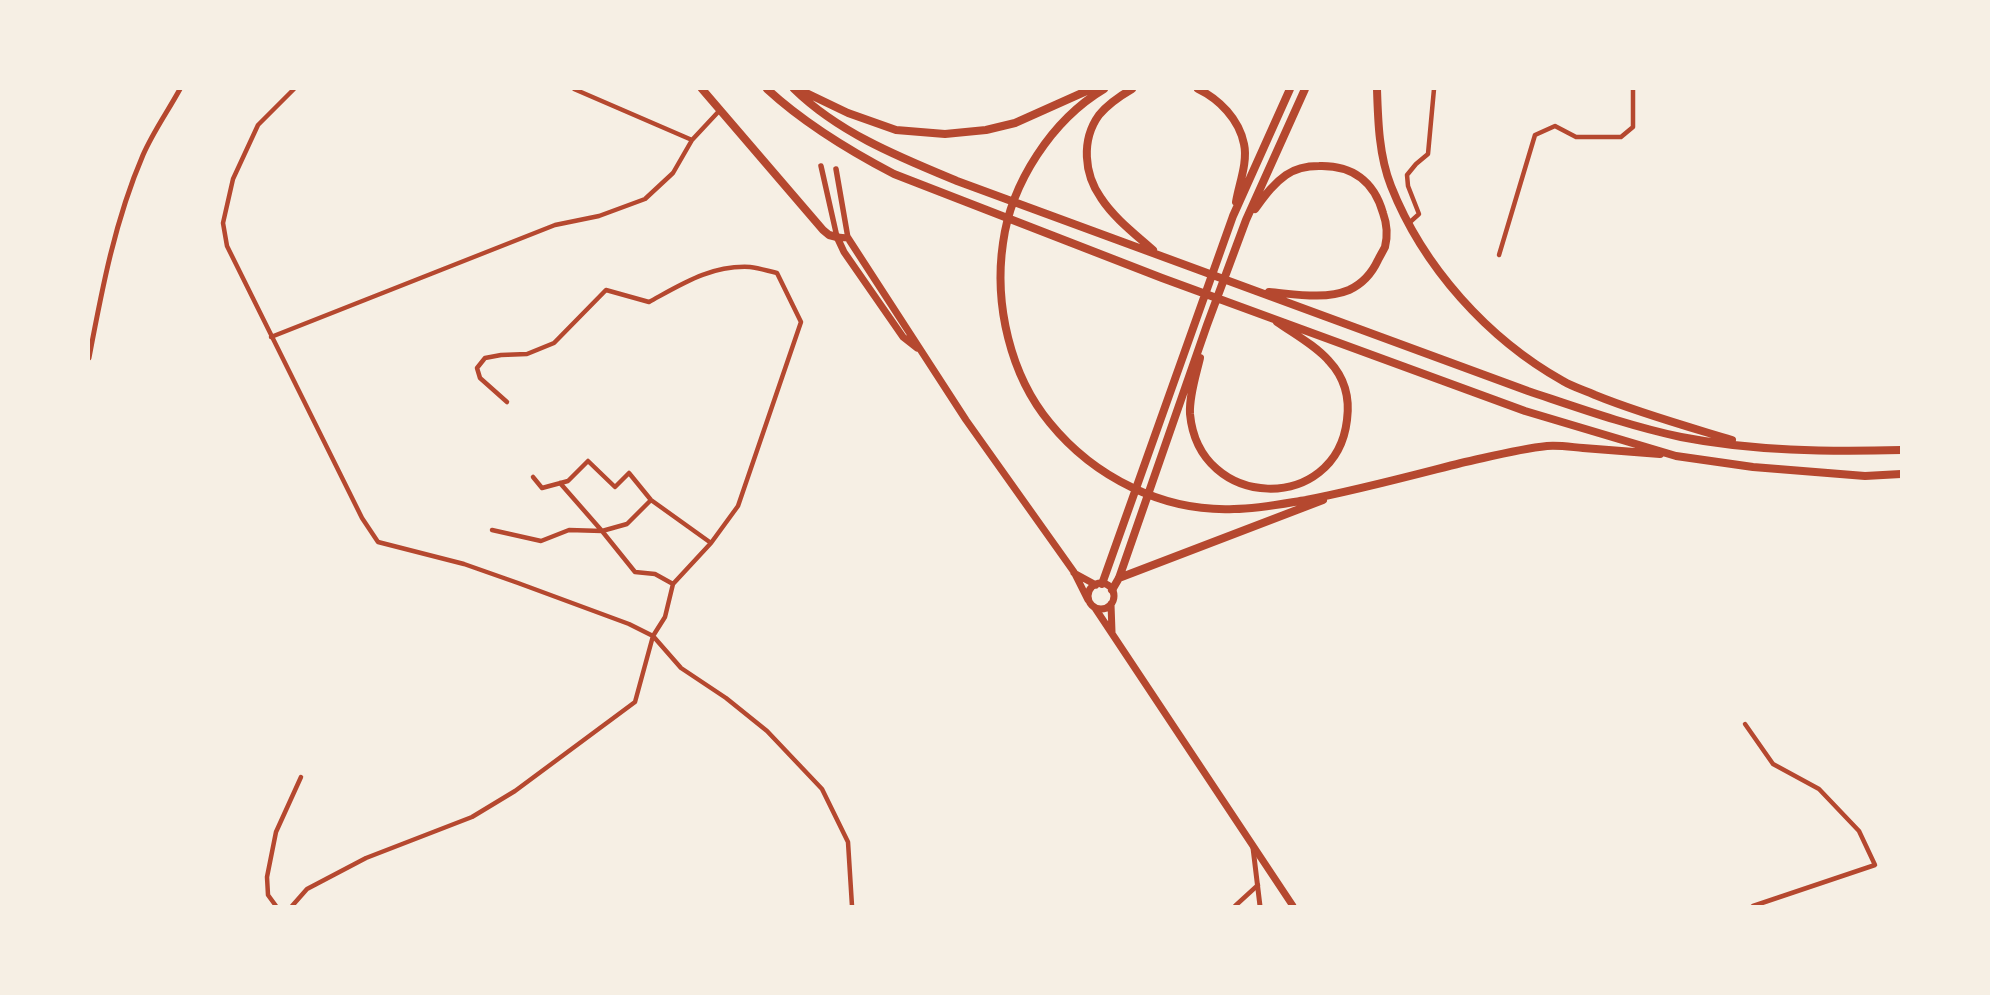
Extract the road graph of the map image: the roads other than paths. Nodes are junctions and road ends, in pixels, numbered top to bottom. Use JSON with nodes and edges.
{"nodes":[{"id":1,"x":180,"y":89,"type":"edge"},
{"id":2,"x":294,"y":89,"type":"edge"},
{"id":3,"x":574,"y":89,"type":"edge"},
{"id":4,"x":702,"y":89,"type":"edge"},
{"id":5,"x":767,"y":89,"type":"edge"},
{"id":6,"x":794,"y":89,"type":"edge"},
{"id":7,"x":798,"y":89,"type":"edge"},
{"id":8,"x":1091,"y":89,"type":"edge"},
{"id":9,"x":1104,"y":89,"type":"edge"},
{"id":10,"x":1132,"y":89,"type":"edge"},
{"id":11,"x":1198,"y":89,"type":"edge"},
{"id":12,"x":1290,"y":89,"type":"edge"},
{"id":13,"x":1306,"y":89,"type":"edge"},
{"id":14,"x":1377,"y":89,"type":"edge"},
{"id":15,"x":1434,"y":89,"type":"edge"},
{"id":16,"x":1632,"y":89,"type":"edge"},
{"id":17,"x":720,"y":110,"type":"junction"},
{"id":18,"x":692,"y":140,"type":"junction"},
{"id":19,"x":821,"y":166,"type":"dead end"},
{"id":20,"x":836,"y":169,"type":"dead end"},
{"id":21,"x":1233,"y":216,"type":"junction"},
{"id":22,"x":1246,"y":220,"type":"junction"},
{"id":23,"x":1409,"y":223,"type":"junction"},
{"id":24,"x":837,"y":237,"type":"junction"},
{"id":25,"x":848,"y":238,"type":"junction"},
{"id":26,"x":1156,"y":253,"type":"junction"},
{"id":27,"x":1499,"y":255,"type":"dead end"},
{"id":28,"x":1258,"y":291,"type":"junction"},
{"id":29,"x":1251,"y":309,"type":"junction"},
{"id":30,"x":1207,"y":325,"type":"junction"},
{"id":31,"x":271,"y":337,"type":"junction"},
{"id":32,"x":921,"y":352,"type":"junction"},
{"id":33,"x":89,"y":358,"type":"edge"},
{"id":34,"x":507,"y":402,"type":"dead end"},
{"id":35,"x":1755,"y":447,"type":"junction"},
{"id":36,"x":1901,"y":450,"type":"edge"},
{"id":37,"x":1676,"y":456,"type":"junction"},
{"id":38,"x":1901,"y":474,"type":"edge"},
{"id":39,"x":533,"y":477,"type":"dead end"},
{"id":40,"x":560,"y":483,"type":"junction"},
{"id":41,"x":1342,"y":493,"type":"junction"},
{"id":42,"x":651,"y":500,"type":"junction"},
{"id":43,"x":492,"y":530,"type":"dead end"},
{"id":44,"x":602,"y":531,"type":"junction"},
{"id":45,"x":711,"y":543,"type":"junction"},
{"id":46,"x":1074,"y":572,"type":"junction"},
{"id":47,"x":1119,"y":578,"type":"junction"},
{"id":48,"x":673,"y":584,"type":"junction"},
{"id":49,"x":1098,"y":584,"type":"junction"},
{"id":50,"x":1112,"y":590,"type":"junction"},
{"id":51,"x":1088,"y":600,"type":"junction"},
{"id":52,"x":1111,"y":604,"type":"junction"},
{"id":53,"x":1095,"y":608,"type":"junction"},
{"id":54,"x":1112,"y":632,"type":"junction"},
{"id":55,"x":653,"y":636,"type":"junction"},
{"id":56,"x":1745,"y":724,"type":"dead end"},
{"id":57,"x":301,"y":777,"type":"dead end"},
{"id":58,"x":1253,"y":848,"type":"junction"},
{"id":59,"x":1258,"y":885,"type":"junction"},
{"id":60,"x":276,"y":906,"type":"edge"},
{"id":61,"x":292,"y":906,"type":"edge"},
{"id":62,"x":852,"y":906,"type":"edge"},
{"id":63,"x":1235,"y":906,"type":"edge"},
{"id":64,"x":1260,"y":906,"type":"edge"},
{"id":65,"x":1293,"y":906,"type":"edge"},
{"id":66,"x":1753,"y":906,"type":"edge"}],
"edges":[{"from":1,"to":33,"type":"street"},
{"from":2,"to":31,"type":"street"},
{"from":3,"to":18,"type":"street"},
{"from":4,"to":17,"type":"highway"},
{"from":5,"to":29,"type":"highway"},
{"from":6,"to":26,"type":"highway"},
{"from":7,"to":8,"type":"highway"},
{"from":9,"to":41,"type":"highway"},
{"from":10,"to":26,"type":"highway"},
{"from":11,"to":21,"type":"highway"},
{"from":12,"to":21,"type":"highway"},
{"from":13,"to":22,"type":"highway"},
{"from":14,"to":23,"type":"highway"},
{"from":15,"to":23,"type":"street"},
{"from":16,"to":27,"type":"street"},
{"from":17,"to":18,"type":"street"},
{"from":17,"to":24,"type":"highway"},
{"from":18,"to":31,"type":"street"},
{"from":19,"to":24,"type":"main road"},
{"from":20,"to":25,"type":"main road"},
{"from":21,"to":49,"type":"highway"},
{"from":22,"to":28,"type":"highway"},
{"from":22,"to":30,"type":"highway"},
{"from":23,"to":35,"type":"highway"},
{"from":24,"to":25,"type":"main road"},
{"from":24,"to":32,"type":"main road"},
{"from":25,"to":32,"type":"main road"},
{"from":26,"to":28,"type":"highway"},
{"from":28,"to":35,"type":"highway"},
{"from":29,"to":30,"type":"highway"},
{"from":29,"to":37,"type":"highway"},
{"from":30,"to":47,"type":"highway"},
{"from":31,"to":55,"type":"street"},
{"from":32,"to":46,"type":"main road"},
{"from":34,"to":45,"type":"street"},
{"from":35,"to":36,"type":"highway"},
{"from":37,"to":38,"type":"highway"},
{"from":37,"to":41,"type":"highway"},
{"from":39,"to":40,"type":"street"},
{"from":40,"to":42,"type":"street"},
{"from":40,"to":44,"type":"street"},
{"from":41,"to":47,"type":"highway"},
{"from":42,"to":44,"type":"street"},
{"from":42,"to":45,"type":"street"},
{"from":43,"to":44,"type":"street"},
{"from":44,"to":48,"type":"street"},
{"from":45,"to":48,"type":"street"},
{"from":46,"to":49,"type":"main road"},
{"from":46,"to":51,"type":"main road"},
{"from":47,"to":50,"type":"highway"},
{"from":48,"to":55,"type":"street"},
{"from":49,"to":50,"type":"main road"},
{"from":49,"to":51,"type":"main road"},
{"from":50,"to":52,"type":"main road"},
{"from":51,"to":53,"type":"main road"},
{"from":52,"to":53,"type":"main road"},
{"from":52,"to":54,"type":"main road"},
{"from":53,"to":54,"type":"main road"},
{"from":54,"to":58,"type":"main road"},
{"from":55,"to":61,"type":"street"},
{"from":55,"to":62,"type":"street"},
{"from":56,"to":66,"type":"street"},
{"from":57,"to":60,"type":"street"},
{"from":58,"to":59,"type":"street"},
{"from":58,"to":65,"type":"main road"},
{"from":59,"to":63,"type":"street"},
{"from":59,"to":64,"type":"street"}]}
